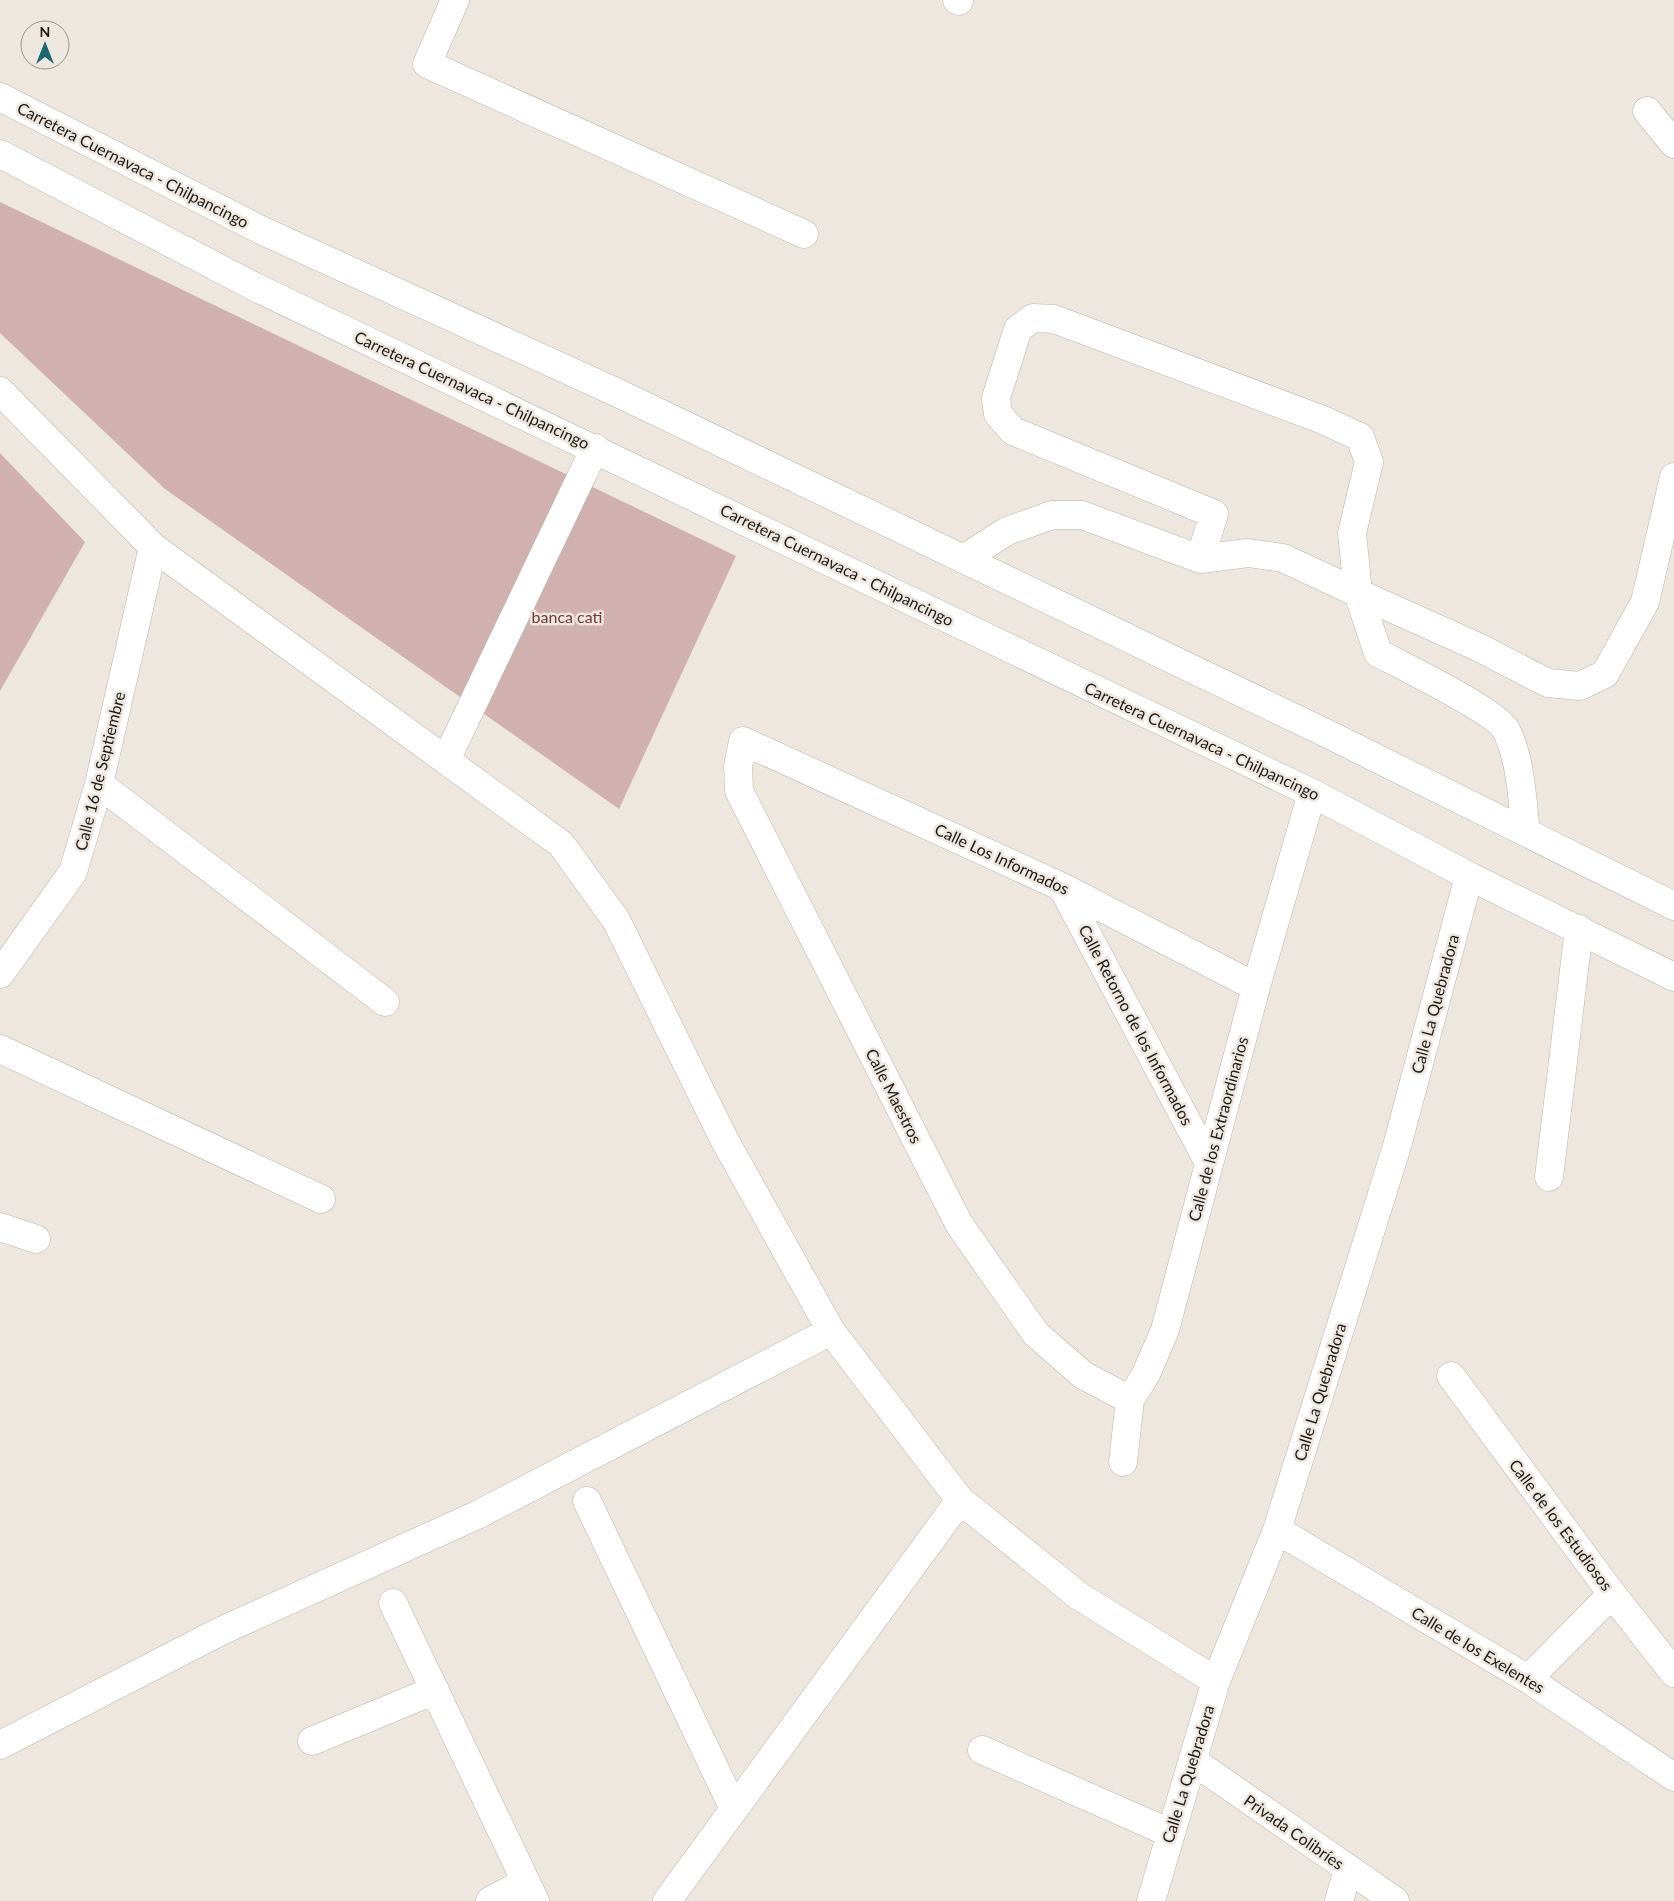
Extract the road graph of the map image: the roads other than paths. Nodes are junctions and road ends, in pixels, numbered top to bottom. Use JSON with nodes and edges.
{"nodes":[{"id":1,"x":455,"y":0,"type":"edge"},
{"id":2,"x":0,"y":97,"type":"edge"},
{"id":3,"x":1647,"y":112,"type":"dead end"},
{"id":4,"x":1674,"y":144,"type":"edge"},
{"id":5,"x":4,"y":157,"type":"edge"},
{"id":6,"x":804,"y":234,"type":"dead end"},
{"id":7,"x":0,"y":391,"type":"edge"},
{"id":8,"x":595,"y":448,"type":"junction"},
{"id":9,"x":1674,"y":477,"type":"edge"},
{"id":10,"x":153,"y":547,"type":"junction"},
{"id":11,"x":963,"y":559,"type":"junction"},
{"id":12,"x":1200,"y":559,"type":"junction"},
{"id":13,"x":1358,"y":593,"type":"junction"},
{"id":14,"x":743,"y":741,"type":"joint"},
{"id":15,"x":446,"y":760,"type":"junction"},
{"id":16,"x":99,"y":784,"type":"junction"},
{"id":17,"x":1312,"y":793,"type":"junction"},
{"id":18,"x":1526,"y":832,"type":"junction"},
{"id":19,"x":1469,"y":876,"type":"junction"},
{"id":20,"x":1062,"y":887,"type":"junction"},
{"id":21,"x":1674,"y":906,"type":"edge"},
{"id":22,"x":1579,"y":930,"type":"junction"},
{"id":23,"x":0,"y":974,"type":"edge"},
{"id":24,"x":1674,"y":977,"type":"edge"},
{"id":25,"x":1256,"y":987,"type":"junction"},
{"id":26,"x":385,"y":1002,"type":"dead end"},
{"id":27,"x":0,"y":1049,"type":"edge"},
{"id":28,"x":1209,"y":1163,"type":"junction"},
{"id":29,"x":1549,"y":1177,"type":"dead end"},
{"id":30,"x":321,"y":1199,"type":"dead end"},
{"id":31,"x":0,"y":1227,"type":"edge"},
{"id":32,"x":36,"y":1239,"type":"dead end"},
{"id":33,"x":831,"y":1331,"type":"junction"},
{"id":34,"x":1451,"y":1376,"type":"dead end"},
{"id":35,"x":1130,"y":1400,"type":"junction"},
{"id":36,"x":1123,"y":1462,"type":"dead end"},
{"id":37,"x":960,"y":1500,"type":"junction"},
{"id":38,"x":587,"y":1501,"type":"dead end"},
{"id":39,"x":1277,"y":1530,"type":"junction"},
{"id":40,"x":1612,"y":1594,"type":"junction"},
{"id":41,"x":393,"y":1603,"type":"dead end"},
{"id":42,"x":1674,"y":1673,"type":"edge"},
{"id":43,"x":1528,"y":1679,"type":"junction"},
{"id":44,"x":1216,"y":1680,"type":"junction"},
{"id":45,"x":435,"y":1690,"type":"junction"},
{"id":46,"x":312,"y":1741,"type":"dead end"},
{"id":47,"x":0,"y":1745,"type":"edge"},
{"id":48,"x":982,"y":1750,"type":"dead end"},
{"id":49,"x":1194,"y":1761,"type":"junction"},
{"id":50,"x":1674,"y":1777,"type":"edge"},
{"id":51,"x":734,"y":1809,"type":"junction"},
{"id":52,"x":1170,"y":1833,"type":"junction"},
{"id":53,"x":1348,"y":1870,"type":"junction"},
{"id":54,"x":530,"y":1892,"type":"edge"},
{"id":55,"x":490,"y":1901,"type":"edge"},
{"id":56,"x":667,"y":1901,"type":"edge"},
{"id":57,"x":1151,"y":1901,"type":"edge"},
{"id":58,"x":1339,"y":1901,"type":"edge"},
{"id":59,"x":1396,"y":1901,"type":"edge"}],
"edges":[{"from":1,"to":6,"type":"street"},
{"from":2,"to":11,"type":"street","name":"Carretera Cuernavaca - Chilpancingo"},
{"from":3,"to":4,"type":"street"},
{"from":5,"to":8,"type":"street","name":"Carretera Cuernavaca - Chilpancingo"},
{"from":7,"to":10,"type":"street"},
{"from":8,"to":15,"type":"street"},
{"from":8,"to":17,"type":"street","name":"Carretera Cuernavaca - Chilpancingo"},
{"from":9,"to":13,"type":"street"},
{"from":10,"to":15,"type":"street"},
{"from":10,"to":16,"type":"street","name":"Calle 16 de Septiembre"},
{"from":11,"to":12,"type":"street"},
{"from":11,"to":18,"type":"street","name":"Carretera Cuernavaca - Chilpancingo"},
{"from":12,"to":13,"type":"street"},
{"from":12,"to":13,"type":"street"},
{"from":13,"to":18,"type":"street"},
{"from":14,"to":20,"type":"street","name":"Calle Los Informados"},
{"from":14,"to":35,"type":"street","name":"Calle Maestros"},
{"from":15,"to":33,"type":"street"},
{"from":16,"to":23,"type":"street","name":"Calle 16 de Septiembre"},
{"from":16,"to":26,"type":"street"},
{"from":17,"to":19,"type":"street","name":"Carretera Cuernavaca - Chilpancingo"},
{"from":17,"to":25,"type":"street","name":"Calle de los Extraordinarios"},
{"from":18,"to":21,"type":"street","name":"Carretera Cuernavaca - Chilpancingo"},
{"from":19,"to":22,"type":"street","name":"Carretera Cuernavaca - Chilpancingo"},
{"from":19,"to":39,"type":"street","name":"Calle La Quebradora"},
{"from":20,"to":25,"type":"street","name":"Calle Los Informados"},
{"from":20,"to":28,"type":"street","name":"Calle Retorno de los Informados"},
{"from":22,"to":24,"type":"street","name":"Carretera Cuernavaca - Chilpancingo"},
{"from":22,"to":29,"type":"street"},
{"from":25,"to":28,"type":"street","name":"Calle de los Extraordinarios"},
{"from":27,"to":30,"type":"street"},
{"from":28,"to":35,"type":"street","name":"Calle de los Extraordinarios"},
{"from":31,"to":32,"type":"street"},
{"from":33,"to":37,"type":"street"},
{"from":33,"to":47,"type":"street"},
{"from":34,"to":40,"type":"street","name":"Calle de los Estudiosos"},
{"from":35,"to":36,"type":"street","name":"Calle de los Extraordinarios"},
{"from":37,"to":44,"type":"street"},
{"from":37,"to":51,"type":"street"},
{"from":38,"to":51,"type":"street"},
{"from":39,"to":43,"type":"street","name":"Calle de los Exelentes"},
{"from":39,"to":44,"type":"street","name":"Calle La Quebradora"},
{"from":40,"to":42,"type":"street","name":"Calle de los Estudiosos"},
{"from":40,"to":43,"type":"street"},
{"from":41,"to":45,"type":"street"},
{"from":43,"to":50,"type":"street","name":"Calle de los Exelentes"},
{"from":44,"to":49,"type":"street","name":"Calle La Quebradora"},
{"from":45,"to":46,"type":"street"},
{"from":45,"to":54,"type":"street"},
{"from":48,"to":52,"type":"street"},
{"from":49,"to":52,"type":"street","name":"Calle La Quebradora"},
{"from":49,"to":53,"type":"street","name":"Privada Colibríes"},
{"from":51,"to":56,"type":"street"},
{"from":52,"to":57,"type":"street","name":"Calle La Quebradora"},
{"from":53,"to":58,"type":"street"},
{"from":53,"to":59,"type":"street","name":"Privada Colibríes"},
{"from":54,"to":55,"type":"street"}]}
